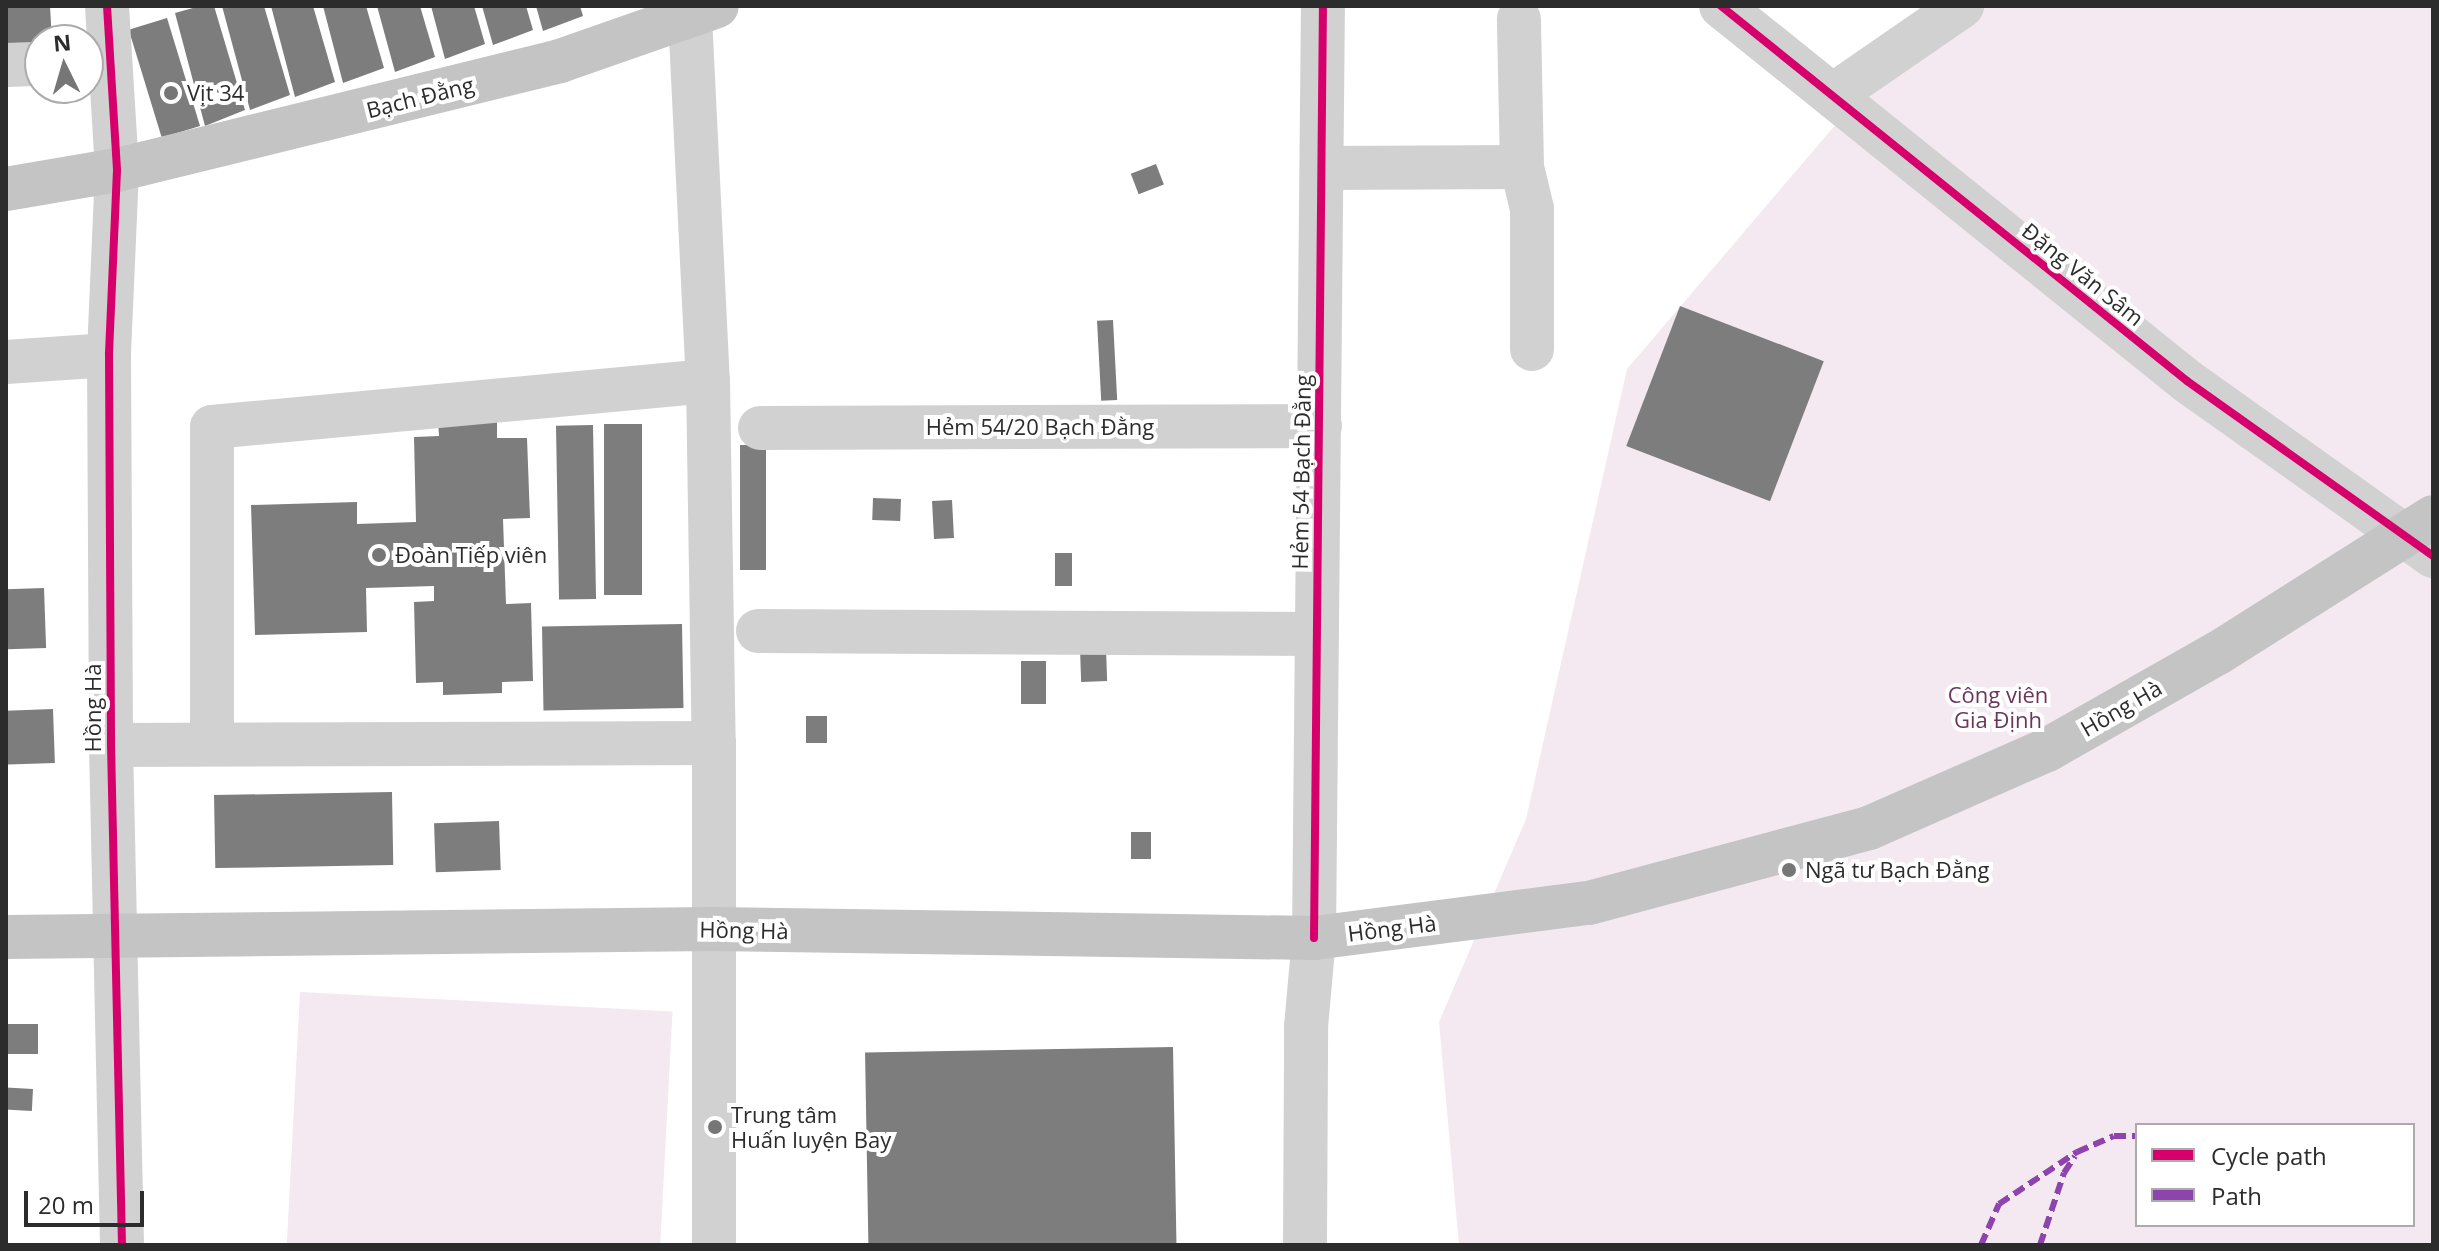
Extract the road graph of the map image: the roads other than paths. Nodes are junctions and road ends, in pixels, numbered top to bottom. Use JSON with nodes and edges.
{"nodes":[{"id":1,"x":107,"y":6,"type":"edge"},
{"id":2,"x":1323,"y":6,"type":"edge"},
{"id":3,"x":1721,"y":6,"type":"edge"},
{"id":4,"x":1962,"y":6,"type":"edge"},
{"id":5,"x":704,"y":11,"type":"edge"},
{"id":6,"x":1519,"y":19,"type":"dead end"},
{"id":7,"x":104,"y":27,"type":"edge"},
{"id":8,"x":104,"y":93,"type":"edge"},
{"id":9,"x":1833,"y":95,"type":"junction"},
{"id":10,"x":1522,"y":167,"type":"junction"},
{"id":11,"x":1322,"y":168,"type":"junction"},
{"id":12,"x":117,"y":170,"type":"junction"},
{"id":13,"x":6,"y":189,"type":"edge"},
{"id":14,"x":1532,"y":349,"type":"dead end"},
{"id":15,"x":109,"y":355,"type":"junction"},
{"id":16,"x":6,"y":362,"type":"edge"},
{"id":17,"x":708,"y":381,"type":"junction"},
{"id":18,"x":1320,"y":426,"type":"junction"},
{"id":19,"x":760,"y":428,"type":"dead end"},
{"id":20,"x":2424,"y":536,"type":"edge"},
{"id":21,"x":758,"y":631,"type":"dead end"},
{"id":22,"x":1317,"y":634,"type":"junction"},
{"id":23,"x":714,"y":743,"type":"junction"},
{"id":24,"x":212,"y":744,"type":"junction"},
{"id":25,"x":111,"y":745,"type":"junction"},
{"id":26,"x":713,"y":929,"type":"junction"},
{"id":27,"x":114,"y":935,"type":"junction"},
{"id":28,"x":6,"y":937,"type":"edge"},
{"id":29,"x":1314,"y":938,"type":"junction"},
{"id":30,"x":122,"y":1245,"type":"edge"},
{"id":31,"x":714,"y":1245,"type":"edge"},
{"id":32,"x":1305,"y":1245,"type":"edge"}],
"edges":[{"from":1,"to":7,"type":"street"},
{"from":2,"to":11,"type":"street","name":"Hẻm 54 Bạch Đằng"},
{"from":3,"to":9,"type":"street","name":"Đặng Văn Sâm"},
{"from":4,"to":9,"type":"street"},
{"from":5,"to":12,"type":"main road","name":"Bạch Đằng"},
{"from":5,"to":17,"type":"street"},
{"from":6,"to":10,"type":"street"},
{"from":8,"to":12,"type":"street"},
{"from":9,"to":20,"type":"street","name":"Đặng Văn Sâm"},
{"from":10,"to":11,"type":"street"},
{"from":10,"to":14,"type":"street"},
{"from":11,"to":18,"type":"street","name":"Hẻm 54 Bạch Đằng"},
{"from":12,"to":13,"type":"main road","name":"Bạch Đằng"},
{"from":12,"to":15,"type":"street","name":"Hồng Hà"},
{"from":15,"to":16,"type":"street"},
{"from":15,"to":25,"type":"street","name":"Hồng Hà"},
{"from":17,"to":23,"type":"street"},
{"from":17,"to":24,"type":"street"},
{"from":18,"to":19,"type":"street","name":"Hẻm 54/20 Bạch Đằng"},
{"from":18,"to":22,"type":"street","name":"Hẻm 54 Bạch Đằng"},
{"from":20,"to":29,"type":"main road","name":"Hồng Hà"},
{"from":21,"to":22,"type":"street"},
{"from":22,"to":29,"type":"street","name":"Hẻm 54 Bạch Đằng"},
{"from":23,"to":24,"type":"street"},
{"from":23,"to":26,"type":"street"},
{"from":24,"to":25,"type":"street"},
{"from":25,"to":27,"type":"street","name":"Hồng Hà"},
{"from":26,"to":27,"type":"main road","name":"Hồng Hà"},
{"from":26,"to":29,"type":"main road","name":"Hồng Hà"},
{"from":26,"to":31,"type":"street"},
{"from":27,"to":28,"type":"main road","name":"Hồng Hà"},
{"from":27,"to":30,"type":"street","name":"Hồng Hà"},
{"from":29,"to":32,"type":"street","name":"Hẻm 54 Bạch Đằng"}]}
